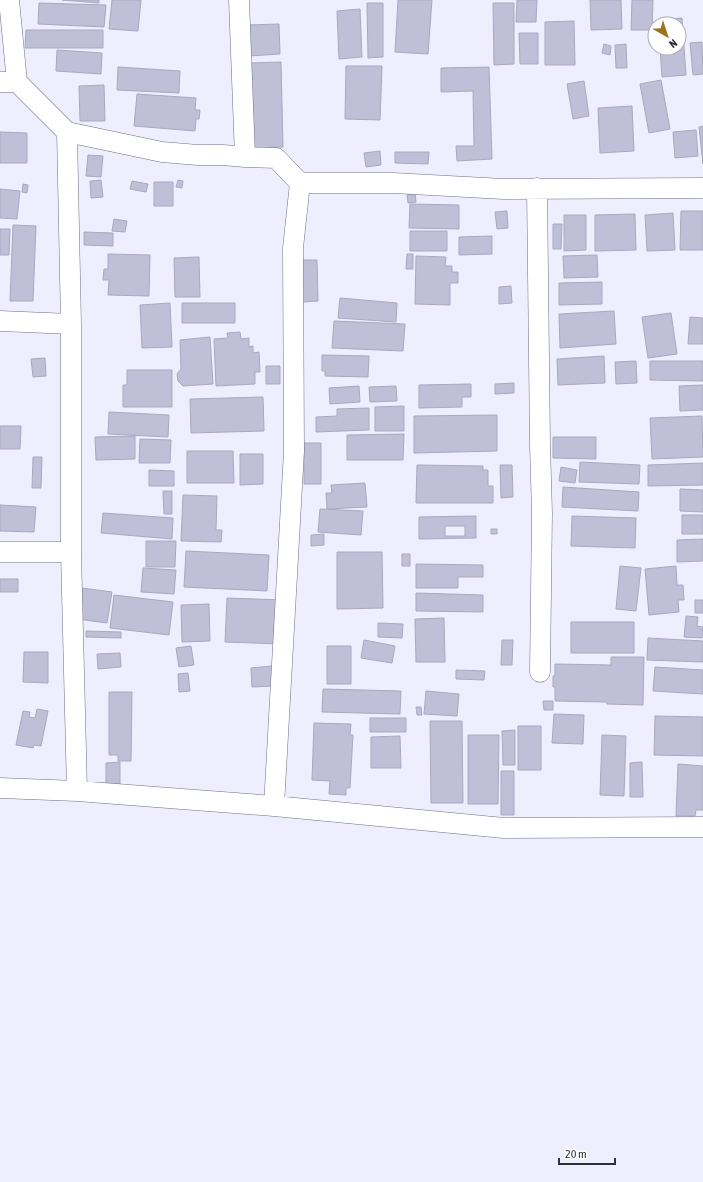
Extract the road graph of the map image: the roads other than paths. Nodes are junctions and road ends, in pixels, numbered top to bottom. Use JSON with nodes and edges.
{"nodes":[{"id":1,"x":9,"y":0,"type":"edge"},
{"id":2,"x":239,"y":0,"type":"edge"},
{"id":3,"x":8,"y":82,"type":"edge"},
{"id":4,"x":67,"y":132,"type":"junction"},
{"id":5,"x":245,"y":157,"type":"junction"},
{"id":6,"x":300,"y":183,"type":"junction"},
{"id":7,"x":537,"y":188,"type":"junction"},
{"id":8,"x":703,"y":188,"type":"edge"},
{"id":9,"x":0,"y":321,"type":"edge"},
{"id":10,"x":71,"y":324,"type":"junction"},
{"id":11,"x":0,"y":552,"type":"edge"},
{"id":12,"x":71,"y":552,"type":"junction"},
{"id":13,"x":540,"y":672,"type":"dead end"},
{"id":14,"x":0,"y":788,"type":"edge"},
{"id":15,"x":77,"y":791,"type":"junction"},
{"id":16,"x":274,"y":806,"type":"junction"},
{"id":17,"x":703,"y":827,"type":"edge"}],
"edges":[{"from":1,"to":3,"type":"street"},
{"from":2,"to":5,"type":"street"},
{"from":3,"to":4,"type":"street"},
{"from":4,"to":5,"type":"street"},
{"from":4,"to":10,"type":"street"},
{"from":5,"to":6,"type":"street"},
{"from":6,"to":7,"type":"street"},
{"from":6,"to":16,"type":"street"},
{"from":7,"to":8,"type":"street"},
{"from":7,"to":13,"type":"street"},
{"from":9,"to":10,"type":"street"},
{"from":10,"to":12,"type":"street"},
{"from":11,"to":12,"type":"street"},
{"from":12,"to":15,"type":"street"},
{"from":14,"to":15,"type":"street"},
{"from":15,"to":16,"type":"street"},
{"from":16,"to":17,"type":"street"}]}
